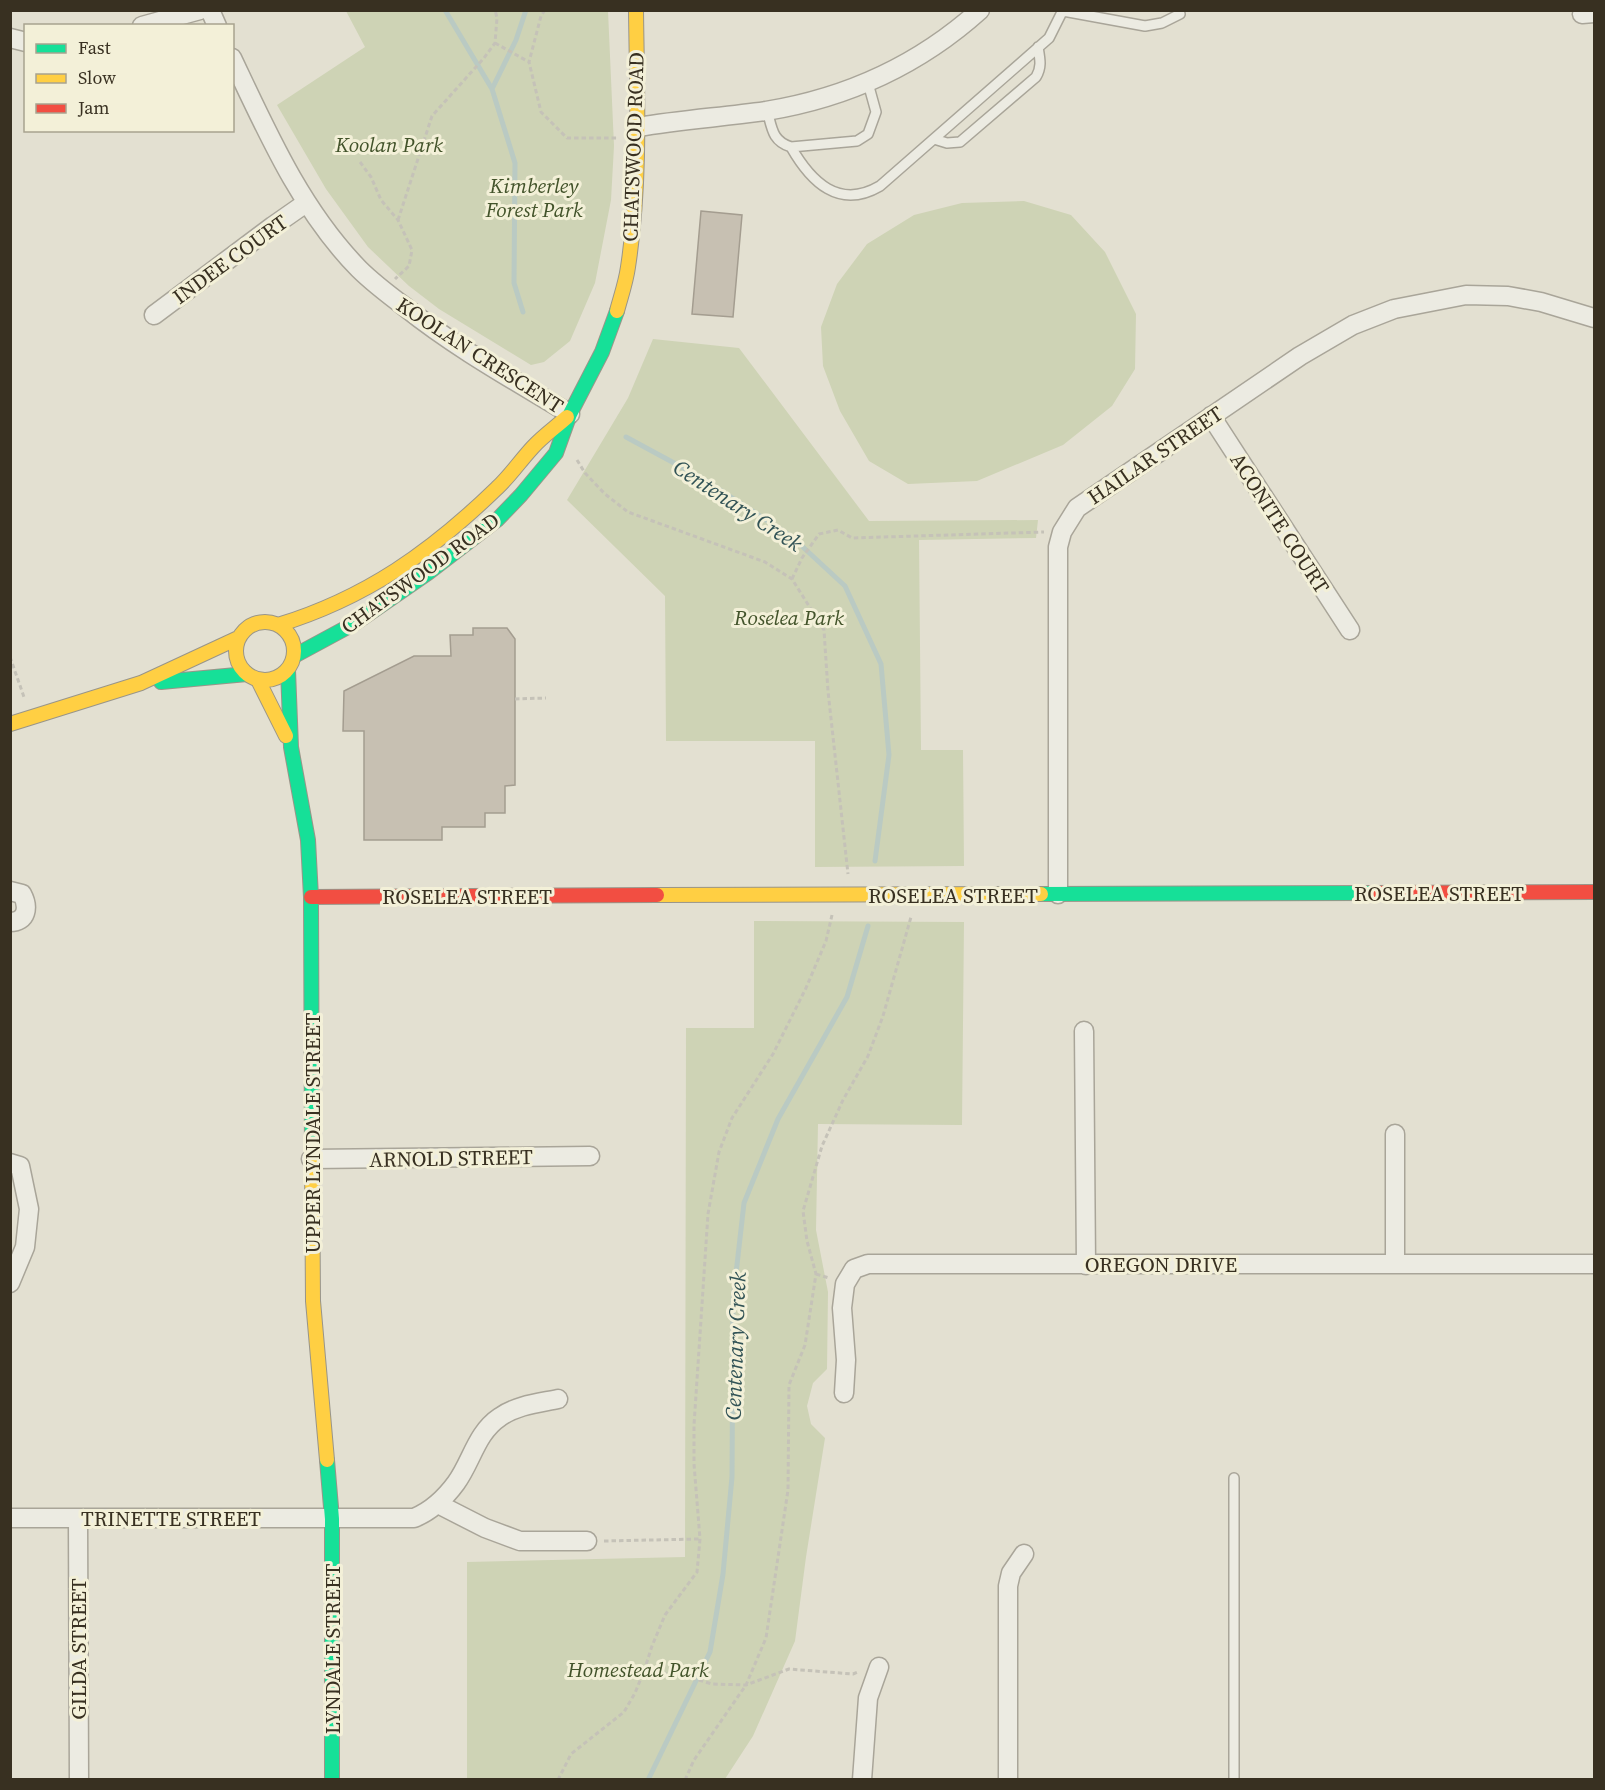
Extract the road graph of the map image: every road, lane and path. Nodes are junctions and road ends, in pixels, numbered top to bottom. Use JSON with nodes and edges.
{"nodes":[{"id":1,"x":200,"y":10,"type":"edge"},
{"id":2,"x":210,"y":10,"type":"edge"},
{"id":3,"x":495,"y":10,"type":"edge"},
{"id":4,"x":545,"y":10,"type":"edge"},
{"id":5,"x":636,"y":10,"type":"edge"},
{"id":6,"x":980,"y":10,"type":"edge"},
{"id":7,"x":1114,"y":10,"type":"edge"},
{"id":8,"x":1063,"y":11,"type":"edge"},
{"id":9,"x":1180,"y":14,"type":"dead end"},
{"id":10,"x":1110,"y":21,"type":"junction"},
{"id":11,"x":149,"y":24,"type":"edge"},
{"id":12,"x":216,"y":24,"type":"edge"},
{"id":13,"x":495,"y":43,"type":"junction"},
{"id":14,"x":1038,"y":47,"type":"junction"},
{"id":15,"x":234,"y":62,"type":"edge"},
{"id":16,"x":528,"y":62,"type":"junction"},
{"id":17,"x":868,"y":83,"type":"junction"},
{"id":18,"x":767,"y":110,"type":"junction"},
{"id":19,"x":638,"y":127,"type":"junction"},
{"id":20,"x":620,"y":138,"type":"dead end"},
{"id":21,"x":934,"y":139,"type":"junction"},
{"id":22,"x":791,"y":147,"type":"junction"},
{"id":23,"x":360,"y":162,"type":"dead end"},
{"id":24,"x":306,"y":203,"type":"junction"},
{"id":25,"x":398,"y":220,"type":"junction"},
{"id":26,"x":384,"y":291,"type":"junction"},
{"id":27,"x":154,"y":315,"type":"dead end"},
{"id":28,"x":1594,"y":318,"type":"edge"},
{"id":29,"x":570,"y":414,"type":"junction"},
{"id":30,"x":1211,"y":416,"type":"junction"},
{"id":31,"x":575,"y":455,"type":"dead end"},
{"id":32,"x":473,"y":511,"type":"junction"},
{"id":33,"x":497,"y":520,"type":"junction"},
{"id":34,"x":481,"y":532,"type":"junction"},
{"id":35,"x":1062,"y":532,"type":"junction"},
{"id":36,"x":792,"y":579,"type":"junction"},
{"id":37,"x":278,"y":625,"type":"junction"},
{"id":38,"x":1350,"y":630,"type":"dead end"},
{"id":39,"x":238,"y":639,"type":"junction"},
{"id":40,"x":294,"y":656,"type":"junction"},
{"id":41,"x":10,"y":657,"type":"edge"},
{"id":42,"x":288,"y":670,"type":"junction"},
{"id":43,"x":253,"y":677,"type":"junction"},
{"id":44,"x":141,"y":683,"type":"junction"},
{"id":45,"x":24,"y":697,"type":"dead end"},
{"id":46,"x":546,"y":698,"type":"dead end"},
{"id":47,"x":515,"y":699,"type":"dead end"},
{"id":48,"x":10,"y":724,"type":"edge"},
{"id":49,"x":291,"y":747,"type":"junction"},
{"id":50,"x":848,"y":873,"type":"dead end"},
{"id":51,"x":10,"y":891,"type":"edge"},
{"id":52,"x":1594,"y":892,"type":"edge"},
{"id":53,"x":1058,"y":894,"type":"junction"},
{"id":54,"x":311,"y":897,"type":"junction"},
{"id":55,"x":833,"y":912,"type":"dead end"},
{"id":56,"x":912,"y":912,"type":"dead end"},
{"id":57,"x":10,"y":922,"type":"edge"},
{"id":58,"x":1084,"y":1031,"type":"dead end"},
{"id":59,"x":1395,"y":1134,"type":"dead end"},
{"id":60,"x":590,"y":1156,"type":"dead end"},
{"id":61,"x":311,"y":1160,"type":"junction"},
{"id":62,"x":10,"y":1163,"type":"edge"},
{"id":63,"x":1395,"y":1264,"type":"junction"},
{"id":64,"x":1594,"y":1264,"type":"edge"},
{"id":65,"x":1086,"y":1265,"type":"junction"},
{"id":66,"x":10,"y":1284,"type":"edge"},
{"id":67,"x":844,"y":1393,"type":"dead end"},
{"id":68,"x":558,"y":1399,"type":"dead end"},
{"id":69,"x":1234,"y":1478,"type":"dead end"},
{"id":70,"x":438,"y":1504,"type":"junction"},
{"id":71,"x":10,"y":1518,"type":"edge"},
{"id":72,"x":78,"y":1518,"type":"junction"},
{"id":73,"x":332,"y":1519,"type":"junction"},
{"id":74,"x":700,"y":1539,"type":"junction"},
{"id":75,"x":587,"y":1541,"type":"joint"},
{"id":76,"x":1024,"y":1554,"type":"dead end"},
{"id":77,"x":879,"y":1667,"type":"joint"},
{"id":78,"x":644,"y":1671,"type":"junction"},
{"id":79,"x":746,"y":1684,"type":"junction"},
{"id":80,"x":79,"y":1779,"type":"edge"},
{"id":81,"x":332,"y":1779,"type":"edge"},
{"id":82,"x":558,"y":1779,"type":"edge"},
{"id":83,"x":685,"y":1779,"type":"edge"},
{"id":84,"x":862,"y":1779,"type":"edge"},
{"id":85,"x":1008,"y":1779,"type":"edge"},
{"id":86,"x":1234,"y":1779,"type":"edge"}],
"edges":[{"from":1,"to":11,"type":"street"},
{"from":2,"to":12,"type":"street"},
{"from":3,"to":13,"type":"path"},
{"from":4,"to":16,"type":"path"},
{"from":5,"to":19,"type":"street","name":"CHATSWOOD ROAD"},
{"from":6,"to":17,"type":"street"},
{"from":7,"to":10,"type":"lane"},
{"from":8,"to":10,"type":"lane"},
{"from":8,"to":14,"type":"lane"},
{"from":9,"to":10,"type":"lane"},
{"from":13,"to":16,"type":"path"},
{"from":13,"to":25,"type":"path"},
{"from":14,"to":21,"type":"lane"},
{"from":14,"to":21,"type":"lane"},
{"from":15,"to":24,"type":"street","name":"KOOLAN CRESCENT"},
{"from":16,"to":20,"type":"path"},
{"from":17,"to":18,"type":"street"},
{"from":17,"to":22,"type":"lane"},
{"from":18,"to":19,"type":"street"},
{"from":18,"to":22,"type":"lane"},
{"from":19,"to":29,"type":"street","name":"CHATSWOOD ROAD"},
{"from":21,"to":22,"type":"lane"},
{"from":23,"to":25,"type":"path"},
{"from":24,"to":26,"type":"street","name":"KOOLAN CRESCENT"},
{"from":24,"to":27,"type":"street","name":"INDEE COURT"},
{"from":25,"to":26,"type":"path"},
{"from":26,"to":29,"type":"street","name":"KOOLAN CRESCENT"},
{"from":28,"to":30,"type":"street","name":"HAILAR STREET"},
{"from":29,"to":32,"type":"street","name":"CHATSWOOD ROAD"},
{"from":29,"to":33,"type":"street","name":"CHATSWOOD ROAD"},
{"from":30,"to":35,"type":"street","name":"HAILAR STREET"},
{"from":30,"to":38,"type":"street","name":"ACONITE COURT"},
{"from":31,"to":36,"type":"path"},
{"from":32,"to":33,"type":"street"},
{"from":32,"to":34,"type":"street"},
{"from":32,"to":37,"type":"street","name":"CHATSWOOD ROAD"},
{"from":33,"to":34,"type":"street","name":"CHATSWOOD ROAD"},
{"from":34,"to":40,"type":"street","name":"CHATSWOOD ROAD"},
{"from":35,"to":36,"type":"path"},
{"from":35,"to":53,"type":"street","name":"HAILAR STREET"},
{"from":36,"to":50,"type":"path"},
{"from":37,"to":39,"type":"street"},
{"from":37,"to":40,"type":"street"},
{"from":39,"to":43,"type":"street"},
{"from":39,"to":44,"type":"street"},
{"from":40,"to":42,"type":"street"},
{"from":41,"to":45,"type":"path"},
{"from":42,"to":43,"type":"street"},
{"from":42,"to":49,"type":"street","name":"UPPER LYNDALE STREET"},
{"from":43,"to":44,"type":"street"},
{"from":43,"to":49,"type":"street","name":"UPPER LYNDALE STREET"},
{"from":44,"to":48,"type":"street"},
{"from":46,"to":47,"type":"path"},
{"from":49,"to":54,"type":"street","name":"UPPER LYNDALE STREET"},
{"from":51,"to":57,"type":"street"},
{"from":52,"to":53,"type":"street","name":"ROSELEA STREET"},
{"from":53,"to":54,"type":"street","name":"ROSELEA STREET"},
{"from":54,"to":61,"type":"street","name":"UPPER LYNDALE STREET"},
{"from":55,"to":74,"type":"path"},
{"from":56,"to":79,"type":"path"},
{"from":58,"to":65,"type":"street"},
{"from":59,"to":63,"type":"street"},
{"from":60,"to":61,"type":"street","name":"ARNOLD STREET"},
{"from":61,"to":73,"type":"street","name":"UPPER LYNDALE STREET"},
{"from":62,"to":66,"type":"street"},
{"from":63,"to":64,"type":"street","name":"OREGON DRIVE"},
{"from":63,"to":65,"type":"street","name":"OREGON DRIVE"},
{"from":65,"to":67,"type":"street","name":"OREGON DRIVE"},
{"from":68,"to":70,"type":"street"},
{"from":69,"to":86,"type":"lane"},
{"from":70,"to":73,"type":"street","name":"TRINETTE STREET"},
{"from":70,"to":75,"type":"street"},
{"from":71,"to":72,"type":"street","name":"TRINETTE STREET"},
{"from":72,"to":73,"type":"street","name":"TRINETTE STREET"},
{"from":72,"to":80,"type":"street","name":"GILDA STREET"},
{"from":73,"to":81,"type":"street","name":"LYNDALE STREET"},
{"from":74,"to":75,"type":"path"},
{"from":74,"to":78,"type":"path"},
{"from":76,"to":85,"type":"street"},
{"from":77,"to":79,"type":"path"},
{"from":77,"to":84,"type":"street"},
{"from":78,"to":79,"type":"path"},
{"from":78,"to":82,"type":"path"},
{"from":79,"to":83,"type":"path"}]}
